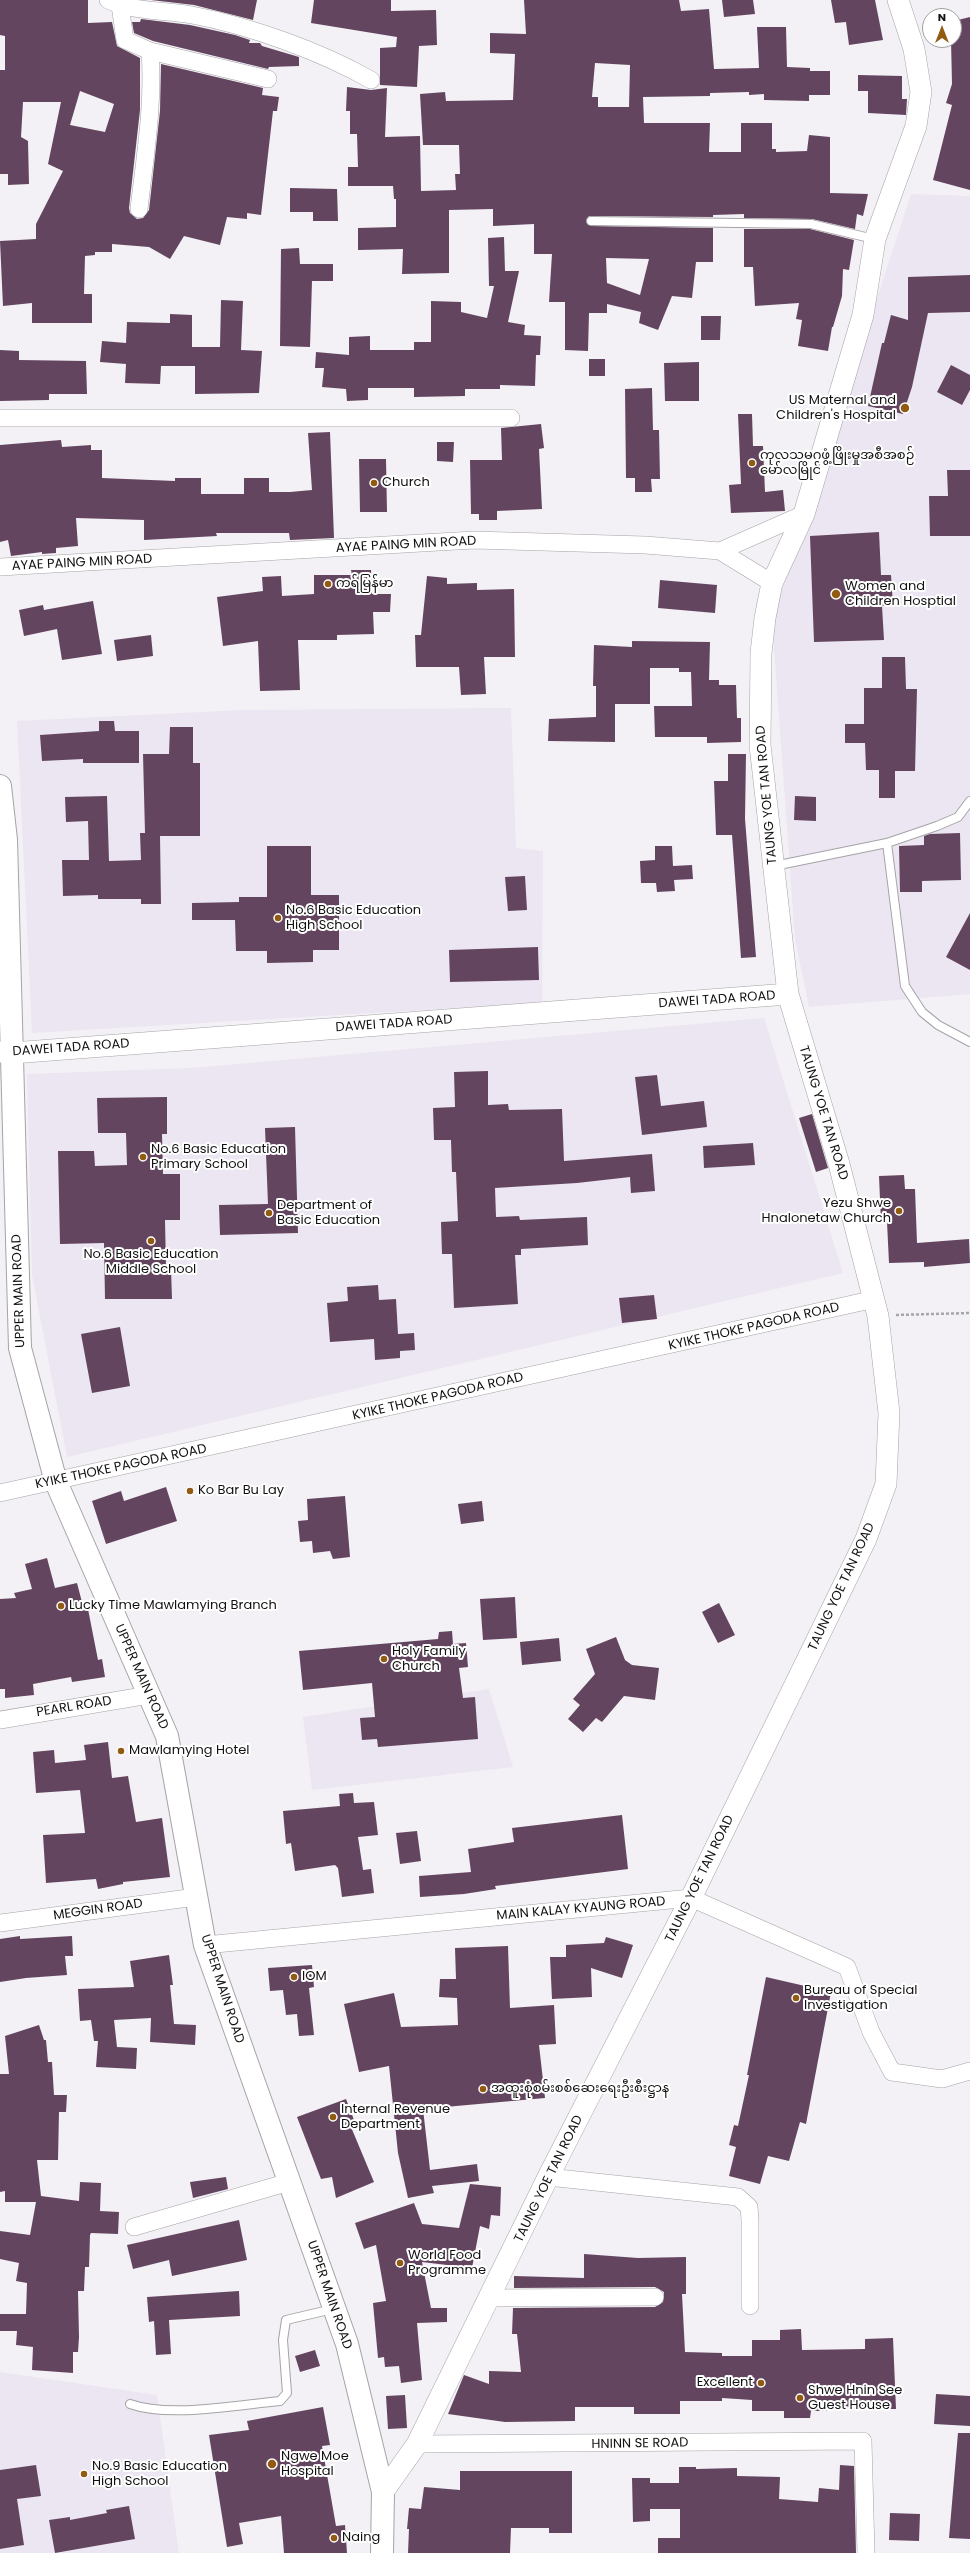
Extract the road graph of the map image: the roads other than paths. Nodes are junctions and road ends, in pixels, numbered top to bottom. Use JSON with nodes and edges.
{"nodes":[{"id":1,"x":898,"y":0,"type":"edge"},
{"id":2,"x":114,"y":3,"type":"edge"},
{"id":3,"x":150,"y":51,"type":"junction"},
{"id":4,"x":268,"y":79,"type":"dead end"},
{"id":5,"x":371,"y":80,"type":"dead end"},
{"id":6,"x":140,"y":209,"type":"dead end"},
{"id":7,"x":591,"y":221,"type":"dead end"},
{"id":8,"x":875,"y":239,"type":"junction"},
{"id":9,"x":0,"y":418,"type":"edge"},
{"id":10,"x":511,"y":418,"type":"dead end"},
{"id":11,"x":804,"y":514,"type":"junction"},
{"id":12,"x":720,"y":551,"type":"junction"},
{"id":13,"x":0,"y":567,"type":"edge"},
{"id":14,"x":772,"y":583,"type":"junction"},
{"id":15,"x":0,"y":786,"type":"edge"},
{"id":16,"x":970,"y":801,"type":"edge"},
{"id":17,"x":887,"y":843,"type":"junction"},
{"id":18,"x":774,"y":866,"type":"junction"},
{"id":19,"x":788,"y":994,"type":"junction"},
{"id":20,"x":970,"y":1042,"type":"edge"},
{"id":21,"x":6,"y":1053,"type":"edge"},
{"id":22,"x":876,"y":1308,"type":"junction"},
{"id":23,"x":56,"y":1482,"type":"junction"},
{"id":24,"x":0,"y":1493,"type":"edge"},
{"id":25,"x":149,"y":1695,"type":"junction"},
{"id":26,"x":0,"y":1720,"type":"edge"},
{"id":27,"x":196,"y":1896,"type":"junction"},
{"id":28,"x":691,"y":1898,"type":"junction"},
{"id":29,"x":0,"y":1923,"type":"edge"},
{"id":30,"x":205,"y":1945,"type":"junction"},
{"id":31,"x":970,"y":2071,"type":"edge"},
{"id":32,"x":548,"y":2178,"type":"junction"},
{"id":33,"x":289,"y":2182,"type":"junction"},
{"id":34,"x":134,"y":2227,"type":"dead end"},
{"id":35,"x":655,"y":2297,"type":"dead end"},
{"id":36,"x":490,"y":2298,"type":"junction"},
{"id":37,"x":750,"y":2306,"type":"dead end"},
{"id":38,"x":334,"y":2309,"type":"junction"},
{"id":39,"x":130,"y":2404,"type":"dead end"},
{"id":40,"x":417,"y":2444,"type":"junction"},
{"id":41,"x":383,"y":2492,"type":"junction"},
{"id":42,"x":382,"y":2553,"type":"edge"},
{"id":43,"x":866,"y":2553,"type":"edge"}],
"edges":[{"from":1,"to":8,"type":"street","name":"TAUNG YOE TAN ROAD"},
{"from":2,"to":3,"type":"street"},
{"from":2,"to":5,"type":"street"},
{"from":3,"to":4,"type":"street"},
{"from":3,"to":6,"type":"street"},
{"from":7,"to":8,"type":"lane"},
{"from":8,"to":11,"type":"street","name":"TAUNG YOE TAN ROAD"},
{"from":9,"to":10,"type":"street"},
{"from":11,"to":12,"type":"street","name":"AYAE PAING MIN ROAD"},
{"from":11,"to":14,"type":"street","name":"TAUNG YOE TAN ROAD"},
{"from":12,"to":13,"type":"street","name":"AYAE PAING MIN ROAD"},
{"from":12,"to":14,"type":"street"},
{"from":14,"to":18,"type":"street","name":"TAUNG YOE TAN ROAD"},
{"from":15,"to":21,"type":"main road","name":"UPPER MAIN ROAD"},
{"from":16,"to":17,"type":"lane"},
{"from":17,"to":18,"type":"lane"},
{"from":17,"to":20,"type":"lane"},
{"from":18,"to":19,"type":"street","name":"TAUNG YOE TAN ROAD"},
{"from":19,"to":21,"type":"street","name":"DAWEI TADA ROAD"},
{"from":19,"to":22,"type":"street","name":"TAUNG YOE TAN ROAD"},
{"from":21,"to":23,"type":"main road","name":"UPPER MAIN ROAD"},
{"from":22,"to":23,"type":"street","name":"KYIKE THOKE PAGODA ROAD"},
{"from":22,"to":28,"type":"street","name":"TAUNG YOE TAN ROAD"},
{"from":23,"to":24,"type":"street","name":"KYIKE THOKE PAGODA ROAD"},
{"from":23,"to":25,"type":"main road","name":"UPPER MAIN ROAD"},
{"from":25,"to":26,"type":"street","name":"PEARL ROAD"},
{"from":25,"to":27,"type":"main road","name":"UPPER MAIN ROAD"},
{"from":27,"to":29,"type":"street","name":"MEGGIN ROAD"},
{"from":27,"to":30,"type":"main road","name":"UPPER MAIN ROAD"},
{"from":28,"to":30,"type":"street","name":"MAIN KALAY KYAUNG ROAD"},
{"from":28,"to":31,"type":"street","name":"MAIN KALAY KYAUNG ROAD"},
{"from":28,"to":32,"type":"street","name":"TAUNG YOE TAN ROAD"},
{"from":30,"to":33,"type":"main road","name":"UPPER MAIN ROAD"},
{"from":32,"to":36,"type":"street","name":"TAUNG YOE TAN ROAD"},
{"from":32,"to":37,"type":"street"},
{"from":33,"to":34,"type":"street"},
{"from":33,"to":38,"type":"main road","name":"UPPER MAIN ROAD"},
{"from":35,"to":36,"type":"street"},
{"from":36,"to":40,"type":"street","name":"TAUNG YOE TAN ROAD"},
{"from":38,"to":39,"type":"lane"},
{"from":38,"to":41,"type":"main road","name":"UPPER MAIN ROAD"},
{"from":40,"to":41,"type":"street","name":"TAUNG YOE TAN ROAD"},
{"from":40,"to":43,"type":"street","name":"HNINN SE ROAD"},
{"from":41,"to":42,"type":"main road","name":"UPPER MAIN ROAD"}]}
